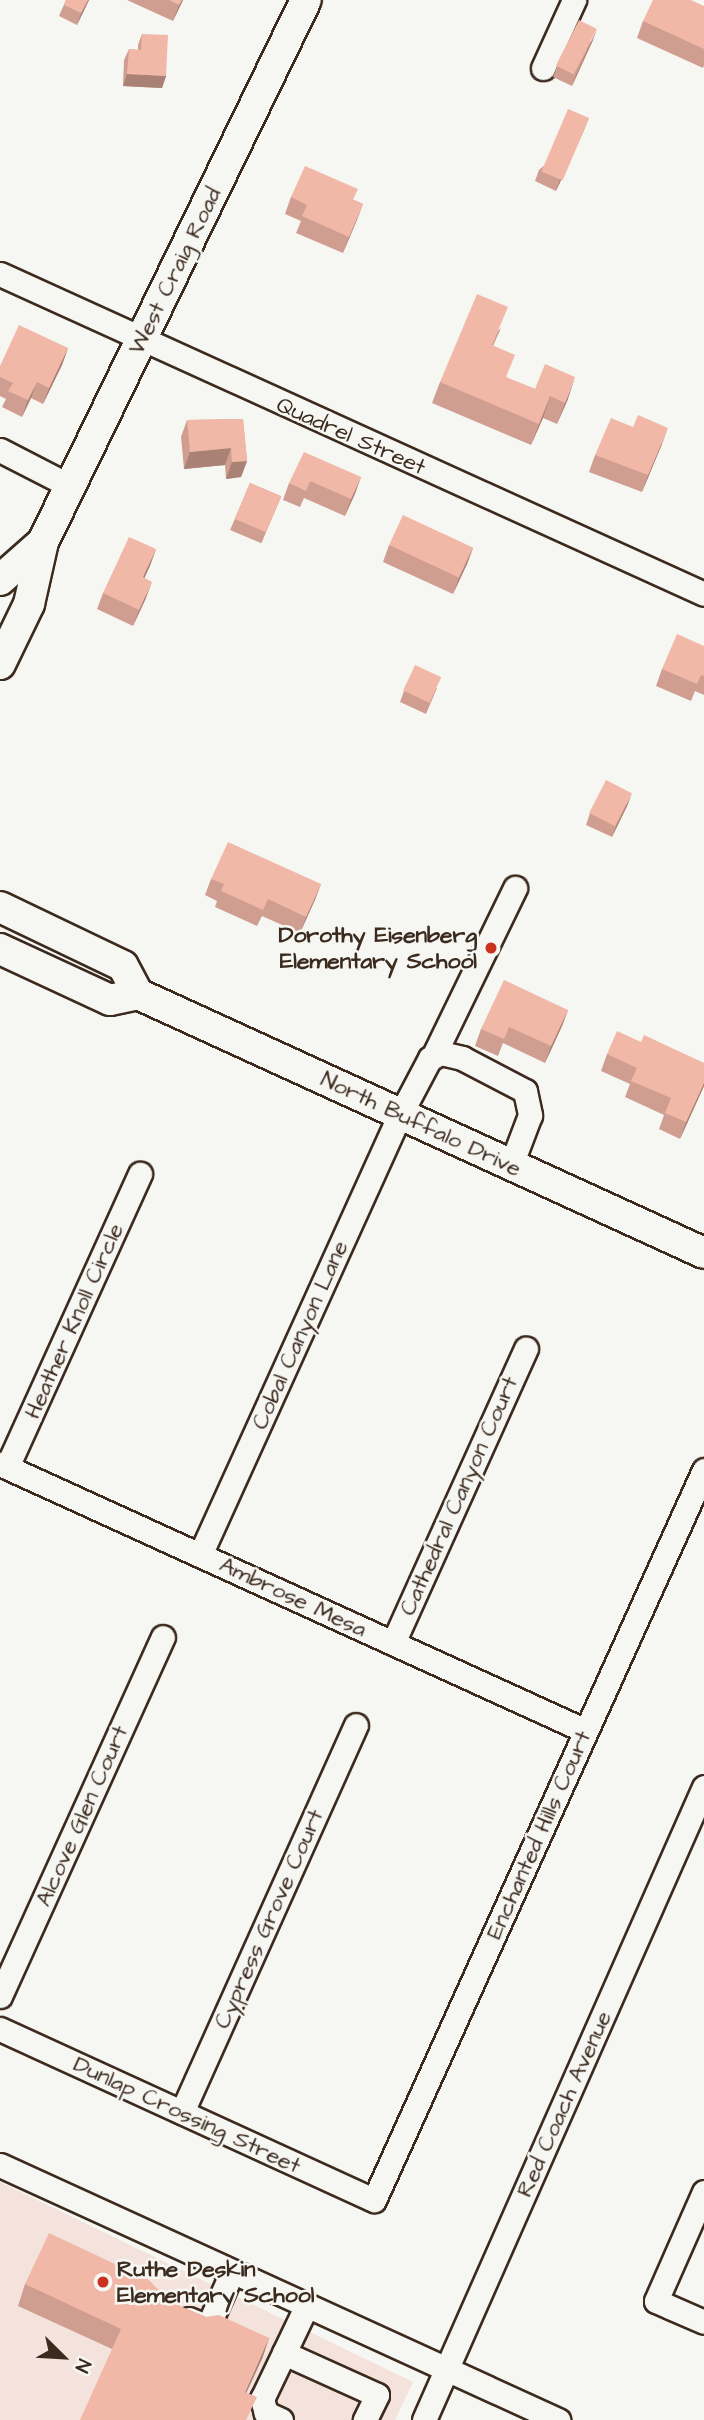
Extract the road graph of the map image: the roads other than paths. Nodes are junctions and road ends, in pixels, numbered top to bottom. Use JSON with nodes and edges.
{"nodes":[{"id":1,"x":306,"y":0,"type":"edge"},
{"id":2,"x":575,"y":0,"type":"edge"},
{"id":3,"x":543,"y":68,"type":"dead end"},
{"id":4,"x":0,"y":274,"type":"edge"},
{"id":5,"x":141,"y":341,"type":"junction"},
{"id":6,"x":0,"y":450,"type":"edge"},
{"id":7,"x":70,"y":486,"type":"junction"},
{"id":8,"x":43,"y":542,"type":"junction"},
{"id":9,"x":0,"y":580,"type":"edge"},
{"id":10,"x":704,"y":594,"type":"edge"},
{"id":11,"x":0,"y":664,"type":"edge"},
{"id":12,"x":515,"y":888,"type":"dead end"},
{"id":13,"x":0,"y":907,"type":"edge"},
{"id":14,"x":0,"y":949,"type":"edge"},
{"id":15,"x":138,"y":994,"type":"junction"},
{"id":16,"x":433,"y":1057,"type":"junction"},
{"id":17,"x":400,"y":1115,"type":"junction"},
{"id":18,"x":510,"y":1165,"type":"junction"},
{"id":19,"x":140,"y":1174,"type":"dead end"},
{"id":20,"x":704,"y":1253,"type":"edge"},
{"id":21,"x":526,"y":1349,"type":"dead end"},
{"id":22,"x":4,"y":1465,"type":"edge"},
{"id":23,"x":704,"y":1470,"type":"edge"},
{"id":24,"x":200,"y":1555,"type":"junction"},
{"id":25,"x":163,"y":1637,"type":"dead end"},
{"id":26,"x":393,"y":1643,"type":"junction"},
{"id":27,"x":356,"y":1726,"type":"dead end"},
{"id":28,"x":586,"y":1731,"type":"junction"},
{"id":29,"x":704,"y":1787,"type":"edge"},
{"id":30,"x":0,"y":1996,"type":"edge"},
{"id":31,"x":0,"y":2029,"type":"edge"},
{"id":32,"x":182,"y":2112,"type":"junction"},
{"id":33,"x":0,"y":2165,"type":"edge"},
{"id":34,"x":704,"y":2192,"type":"edge"},
{"id":35,"x":374,"y":2200,"type":"joint"},
{"id":36,"x":233,"y":2272,"type":"junction"},
{"id":37,"x":306,"y":2306,"type":"junction"},
{"id":38,"x":168,"y":2310,"type":"edge"},
{"id":39,"x":704,"y":2322,"type":"edge"},
{"id":40,"x":284,"y":2353,"type":"junction"},
{"id":41,"x":447,"y":2369,"type":"junction"},
{"id":42,"x":281,"y":2420,"type":"edge"},
{"id":43,"x":365,"y":2420,"type":"edge"},
{"id":44,"x":424,"y":2420,"type":"edge"},
{"id":45,"x":558,"y":2420,"type":"edge"}],
"edges":[{"from":1,"to":5,"type":"main road","name":"West Craig Road"},
{"from":2,"to":3,"type":"street"},
{"from":4,"to":5,"type":"street","name":"Quadrel Street"},
{"from":5,"to":7,"type":"main road","name":"West Craig Road"},
{"from":5,"to":10,"type":"street","name":"Quadrel Street"},
{"from":6,"to":7,"type":"street"},
{"from":7,"to":8,"type":"main road","name":"West Craig Road"},
{"from":8,"to":9,"type":"main road","name":"West Craig Road"},
{"from":8,"to":11,"type":"main road","name":"West Craig Road"},
{"from":12,"to":16,"type":"street","name":"Cobal Canyon Lane"},
{"from":13,"to":15,"type":"main road"},
{"from":14,"to":15,"type":"main road"},
{"from":15,"to":17,"type":"main road","name":"North Buffalo Drive"},
{"from":16,"to":17,"type":"street","name":"Cobal Canyon Lane"},
{"from":16,"to":18,"type":"street"},
{"from":17,"to":18,"type":"main road","name":"North Buffalo Drive"},
{"from":17,"to":24,"type":"street","name":"Cobal Canyon Lane"},
{"from":18,"to":20,"type":"main road","name":"North Buffalo Drive"},
{"from":19,"to":22,"type":"street","name":"Heather Knoll Circle"},
{"from":21,"to":26,"type":"street","name":"Cathedral Canyon Court"},
{"from":22,"to":24,"type":"street","name":"Ambrose Mesa"},
{"from":23,"to":28,"type":"street","name":"Enchanted Hills Court"},
{"from":24,"to":26,"type":"street","name":"Ambrose Mesa"},
{"from":25,"to":30,"type":"street","name":"Alcove Glen Court"},
{"from":26,"to":28,"type":"street","name":"Ambrose Mesa"},
{"from":27,"to":32,"type":"street","name":"Cypress Grove Court"},
{"from":28,"to":35,"type":"street","name":"Enchanted Hills Court"},
{"from":29,"to":41,"type":"street","name":"Red Coach Avenue"},
{"from":31,"to":32,"type":"street","name":"Dunlap Crossing Street"},
{"from":32,"to":35,"type":"street","name":"Dunlap Crossing Street"},
{"from":33,"to":36,"type":"street"},
{"from":34,"to":39,"type":"street"},
{"from":36,"to":37,"type":"street"},
{"from":36,"to":38,"type":"street"},
{"from":37,"to":40,"type":"street"},
{"from":37,"to":41,"type":"street"},
{"from":40,"to":42,"type":"street"},
{"from":40,"to":43,"type":"street"},
{"from":41,"to":44,"type":"street","name":"Red Coach Avenue"},
{"from":41,"to":45,"type":"street"}]}
